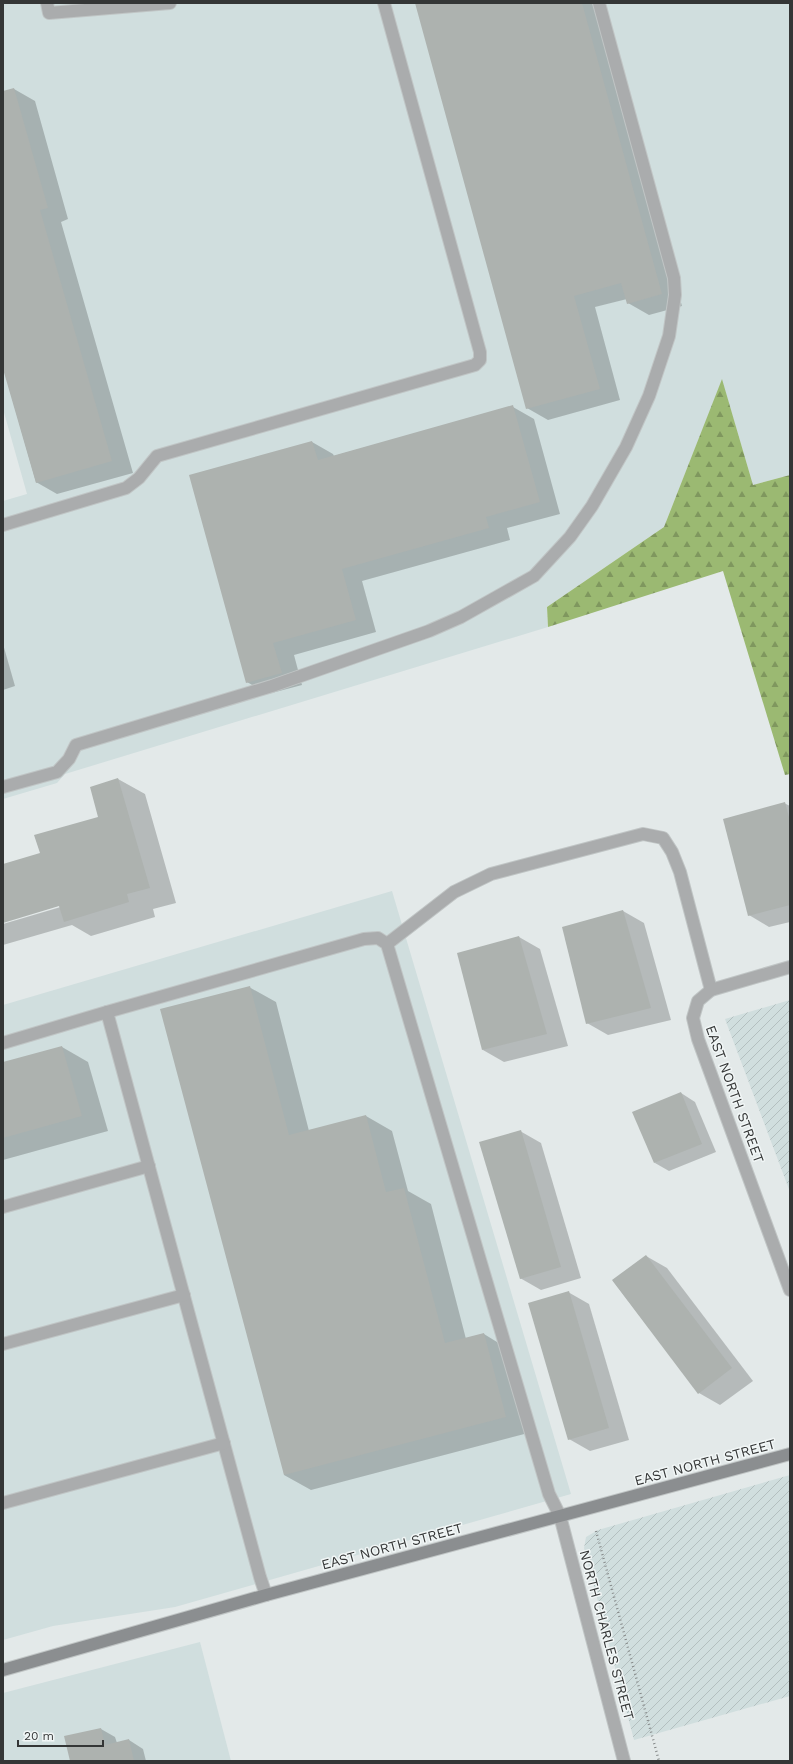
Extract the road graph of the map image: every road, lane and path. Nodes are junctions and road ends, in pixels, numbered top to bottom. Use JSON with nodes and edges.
{"nodes":[{"id":1,"x":170,"y":3,"type":"edge"},
{"id":2,"x":384,"y":3,"type":"edge"},
{"id":3,"x":599,"y":3,"type":"edge"},
{"id":4,"x":48,"y":8,"type":"edge"},
{"id":5,"x":3,"y":525,"type":"edge"},
{"id":6,"x":3,"y":787,"type":"edge"},
{"id":7,"x":387,"y":944,"type":"junction"},
{"id":8,"x":790,"y":967,"type":"edge"},
{"id":9,"x":711,"y":990,"type":"junction"},
{"id":10,"x":107,"y":1012,"type":"junction"},
{"id":11,"x":3,"y":1043,"type":"edge"},
{"id":12,"x":149,"y":1166,"type":"junction"},
{"id":13,"x":3,"y":1207,"type":"edge"},
{"id":14,"x":790,"y":1290,"type":"edge"},
{"id":15,"x":184,"y":1295,"type":"junction"},
{"id":16,"x":3,"y":1344,"type":"edge"},
{"id":17,"x":224,"y":1443,"type":"junction"},
{"id":18,"x":790,"y":1454,"type":"edge"},
{"id":19,"x":3,"y":1503,"type":"edge"},
{"id":20,"x":560,"y":1516,"type":"junction"},
{"id":21,"x":596,"y":1532,"type":"dead end"},
{"id":22,"x":266,"y":1595,"type":"junction"},
{"id":23,"x":3,"y":1670,"type":"edge"},
{"id":24,"x":624,"y":1761,"type":"edge"},
{"id":25,"x":659,"y":1761,"type":"edge"}],
"edges":[{"from":1,"to":4,"type":"street"},
{"from":2,"to":5,"type":"street"},
{"from":3,"to":6,"type":"street"},
{"from":7,"to":9,"type":"street"},
{"from":7,"to":10,"type":"street"},
{"from":7,"to":20,"type":"street","name":"NORTH CHARLES STREET"},
{"from":8,"to":9,"type":"street","name":"EAST NORTH STREET"},
{"from":9,"to":14,"type":"street","name":"EAST NORTH STREET"},
{"from":10,"to":11,"type":"street"},
{"from":10,"to":12,"type":"street"},
{"from":12,"to":13,"type":"street"},
{"from":12,"to":15,"type":"street"},
{"from":15,"to":16,"type":"street"},
{"from":15,"to":17,"type":"street"},
{"from":17,"to":19,"type":"street"},
{"from":17,"to":22,"type":"street"},
{"from":18,"to":20,"type":"street","name":"EAST NORTH STREET"},
{"from":20,"to":22,"type":"street","name":"EAST NORTH STREET"},
{"from":20,"to":24,"type":"street","name":"NORTH CHARLES STREET"},
{"from":21,"to":25,"type":"path"},
{"from":22,"to":23,"type":"street","name":"EAST NORTH STREET"}]}
